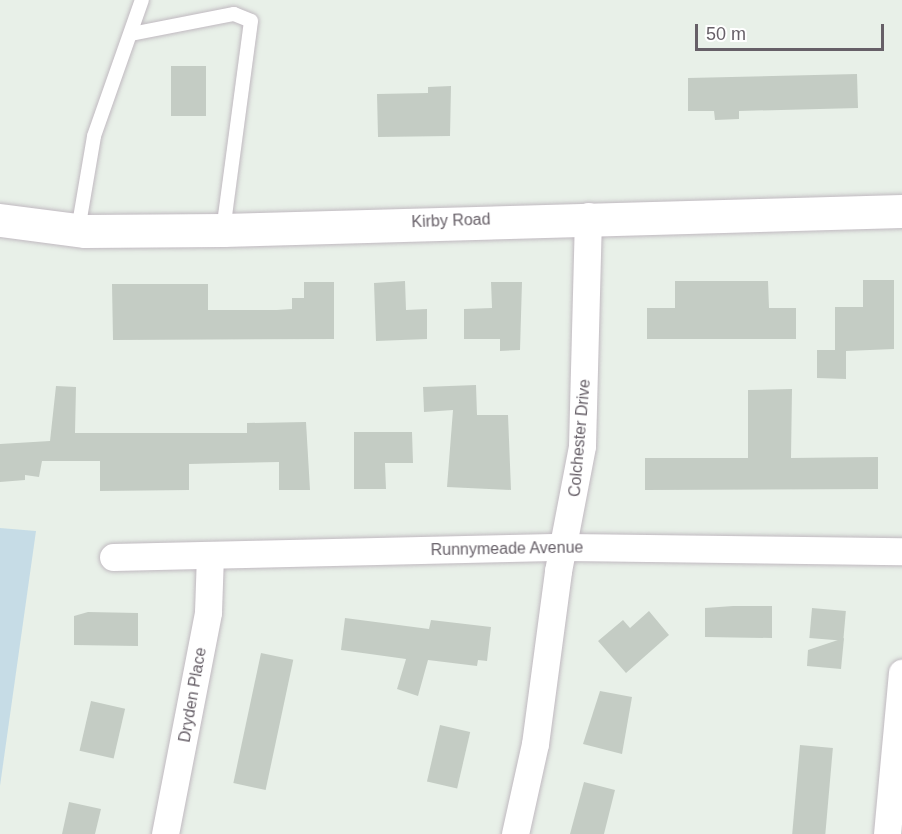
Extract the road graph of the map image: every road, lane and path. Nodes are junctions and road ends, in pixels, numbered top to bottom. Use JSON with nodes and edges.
{"nodes":[{"id":1,"x":142,"y":0,"type":"edge"},
{"id":2,"x":131,"y":34,"type":"junction"},
{"id":3,"x":902,"y":211,"type":"edge"},
{"id":4,"x":588,"y":216,"type":"junction"},
{"id":5,"x":0,"y":220,"type":"edge"},
{"id":6,"x":78,"y":230,"type":"junction"},
{"id":7,"x":223,"y":230,"type":"junction"},
{"id":8,"x":564,"y":548,"type":"junction"},
{"id":9,"x":902,"y":551,"type":"edge"},
{"id":10,"x":210,"y":555,"type":"junction"},
{"id":11,"x":113,"y":557,"type":"dead end"},
{"id":12,"x":902,"y":673,"type":"edge"},
{"id":13,"x":165,"y":834,"type":"edge"},
{"id":14,"x":514,"y":834,"type":"edge"},
{"id":15,"x":887,"y":834,"type":"edge"}],
"edges":[{"from":1,"to":2,"type":"lane"},
{"from":2,"to":6,"type":"lane"},
{"from":2,"to":7,"type":"lane"},
{"from":3,"to":4,"type":"main road","name":"Kirby Road"},
{"from":4,"to":7,"type":"main road","name":"Kirby Road"},
{"from":4,"to":8,"type":"street","name":"Colchester Drive"},
{"from":5,"to":6,"type":"main road","name":"Kirby Road"},
{"from":6,"to":7,"type":"main road","name":"Kirby Road"},
{"from":8,"to":9,"type":"street","name":"Runnymeade Avenue"},
{"from":8,"to":10,"type":"street","name":"Runnymeade Avenue"},
{"from":8,"to":14,"type":"street","name":"Colchester Drive"},
{"from":10,"to":11,"type":"street","name":"Runnymeade Avenue"},
{"from":10,"to":13,"type":"street","name":"Dryden Place"},
{"from":12,"to":15,"type":"street"}]}
